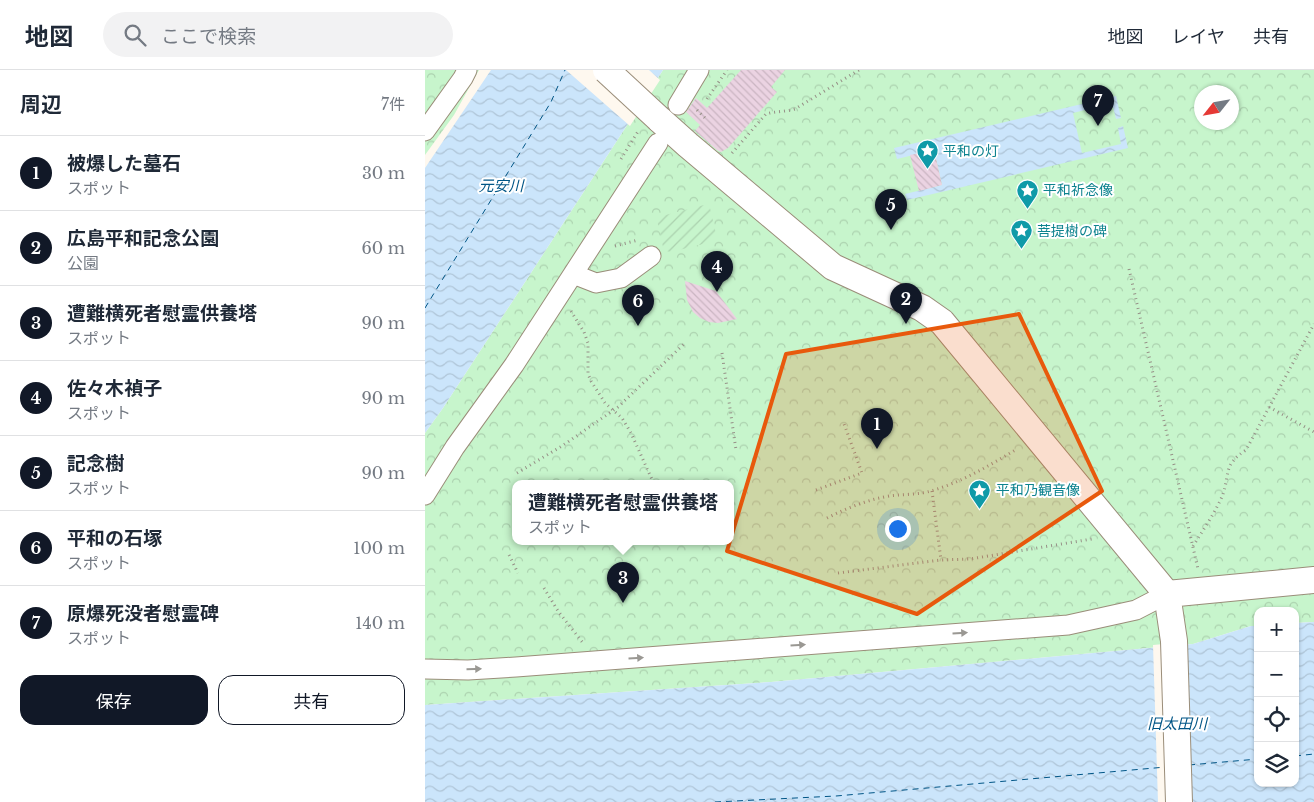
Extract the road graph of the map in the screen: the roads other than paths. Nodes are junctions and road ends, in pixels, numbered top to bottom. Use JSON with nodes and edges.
{"nodes":[{"id":1,"x":605,"y":70,"type":"edge"},
{"id":2,"x":699,"y":70,"type":"edge"},
{"id":3,"x":461,"y":73,"type":"edge"},
{"id":4,"x":665,"y":122,"type":"junction"},
{"id":5,"x":425,"y":131,"type":"edge"},
{"id":6,"x":651,"y":256,"type":"dead end"},
{"id":7,"x":573,"y":274,"type":"junction"},
{"id":8,"x":425,"y":495,"type":"edge"},
{"id":9,"x":1314,"y":580,"type":"edge"},
{"id":10,"x":1167,"y":594,"type":"junction"},
{"id":11,"x":425,"y":670,"type":"edge"},
{"id":12,"x":1179,"y":802,"type":"edge"}],
"edges":[{"from":1,"to":4,"type":"street","bridge":true},
{"from":2,"to":4,"type":"street"},
{"from":3,"to":5,"type":"street"},
{"from":4,"to":7,"type":"street"},
{"from":4,"to":10,"type":"street"},
{"from":6,"to":7,"type":"street"},
{"from":7,"to":8,"type":"street"},
{"from":9,"to":10,"type":"street"},
{"from":11,"to":10,"type":"street","one_way":true},
{"from":10,"to":12,"type":"street"}]}
